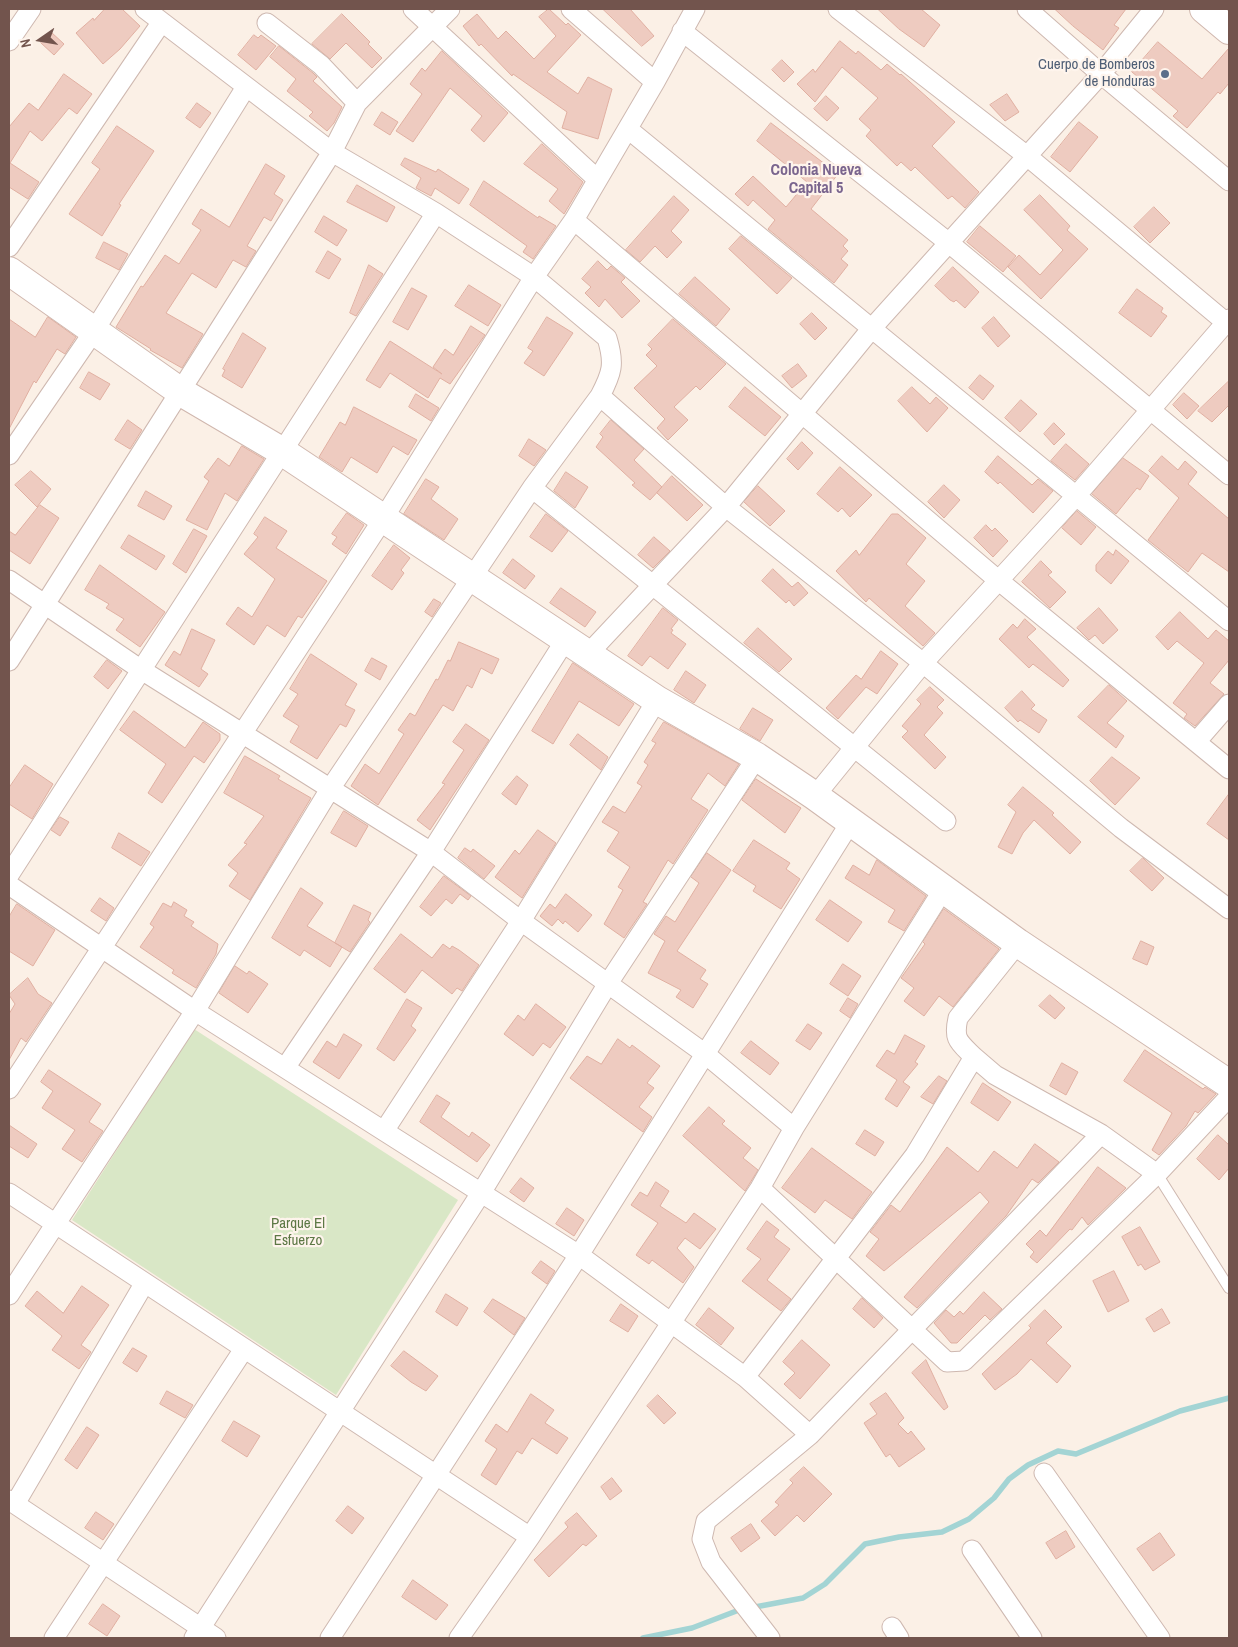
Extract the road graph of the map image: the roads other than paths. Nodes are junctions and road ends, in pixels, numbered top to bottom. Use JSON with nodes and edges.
{"nodes":[{"id":1,"x":31,"y":9,"type":"edge"},
{"id":2,"x":145,"y":9,"type":"edge"},
{"id":3,"x":413,"y":9,"type":"edge"},
{"id":4,"x":450,"y":9,"type":"edge"},
{"id":5,"x":571,"y":9,"type":"edge"},
{"id":6,"x":695,"y":9,"type":"edge"},
{"id":7,"x":838,"y":9,"type":"edge"},
{"id":8,"x":1027,"y":9,"type":"edge"},
{"id":9,"x":1154,"y":9,"type":"edge"},
{"id":10,"x":1204,"y":9,"type":"edge"},
{"id":11,"x":161,"y":23,"type":"junction"},
{"id":12,"x":268,"y":23,"type":"dead end"},
{"id":13,"x":432,"y":28,"type":"junction"},
{"id":14,"x":1229,"y":30,"type":"edge"},
{"id":15,"x":682,"y":31,"type":"junction"},
{"id":16,"x":9,"y":41,"type":"edge"},
{"id":17,"x":1101,"y":74,"type":"junction"},
{"id":18,"x":655,"y":82,"type":"junction"},
{"id":19,"x":246,"y":87,"type":"junction"},
{"id":20,"x":357,"y":103,"type":"junction"},
{"id":21,"x":628,"y":129,"type":"junction"},
{"id":22,"x":332,"y":152,"type":"junction"},
{"id":23,"x":1026,"y":156,"type":"junction"},
{"id":24,"x":597,"y":179,"type":"junction"},
{"id":25,"x":1229,"y":181,"type":"edge"},
{"id":26,"x":436,"y":213,"type":"junction"},
{"id":27,"x":574,"y":220,"type":"junction"},
{"id":28,"x":949,"y":244,"type":"junction"},
{"id":29,"x":9,"y":247,"type":"edge"},
{"id":30,"x":9,"y":271,"type":"edge"},
{"id":31,"x":534,"y":277,"type":"junction"},
{"id":32,"x":1228,"y":322,"type":"edge"},
{"id":33,"x":872,"y":328,"type":"junction"},
{"id":34,"x":94,"y":331,"type":"junction"},
{"id":35,"x":181,"y":392,"type":"junction"},
{"id":36,"x":600,"y":396,"type":"junction"},
{"id":37,"x":1150,"y":409,"type":"junction"},
{"id":38,"x":802,"y":415,"type":"junction"},
{"id":39,"x":283,"y":452,"type":"junction"},
{"id":40,"x":9,"y":455,"type":"edge"},
{"id":41,"x":1229,"y":475,"type":"edge"},
{"id":42,"x":532,"y":488,"type":"junction"},
{"id":43,"x":1076,"y":496,"type":"junction"},
{"id":44,"x":726,"y":507,"type":"junction"},
{"id":45,"x":383,"y":519,"type":"junction"},
{"id":46,"x":473,"y":576,"type":"junction"},
{"id":47,"x":9,"y":580,"type":"edge"},
{"id":48,"x":998,"y":580,"type":"junction"},
{"id":49,"x":654,"y":584,"type":"junction"},
{"id":50,"x":44,"y":604,"type":"junction"},
{"id":51,"x":1229,"y":621,"type":"edge"},
{"id":52,"x":566,"y":638,"type":"junction"},
{"id":53,"x":588,"y":654,"type":"junction"},
{"id":54,"x":9,"y":661,"type":"edge"},
{"id":55,"x":923,"y":663,"type":"junction"},
{"id":56,"x":140,"y":670,"type":"junction"},
{"id":57,"x":657,"y":700,"type":"junction"},
{"id":58,"x":1229,"y":704,"type":"edge"},
{"id":59,"x":242,"y":733,"type":"junction"},
{"id":60,"x":1196,"y":742,"type":"junction"},
{"id":61,"x":855,"y":748,"type":"junction"},
{"id":62,"x":757,"y":757,"type":"junction"},
{"id":63,"x":1229,"y":769,"type":"edge"},
{"id":64,"x":330,"y":789,"type":"junction"},
{"id":65,"x":815,"y":796,"type":"junction"},
{"id":66,"x":946,"y":821,"type":"dead end"},
{"id":67,"x":850,"y":823,"type":"junction"},
{"id":68,"x":431,"y":852,"type":"junction"},
{"id":69,"x":9,"y":875,"type":"edge"},
{"id":70,"x":9,"y":886,"type":"edge"},
{"id":71,"x":944,"y":888,"type":"junction"},
{"id":72,"x":1229,"y":910,"type":"edge"},
{"id":73,"x":521,"y":921,"type":"junction"},
{"id":74,"x":1018,"y":943,"type":"junction"},
{"id":75,"x":102,"y":948,"type":"junction"},
{"id":76,"x":607,"y":984,"type":"junction"},
{"id":77,"x":195,"y":1011,"type":"junction"},
{"id":78,"x":704,"y":1052,"type":"junction"},
{"id":79,"x":974,"y":1057,"type":"junction"},
{"id":80,"x":285,"y":1068,"type":"junction"},
{"id":81,"x":1229,"y":1084,"type":"edge"},
{"id":82,"x":9,"y":1089,"type":"edge"},
{"id":83,"x":1229,"y":1097,"type":"edge"},
{"id":84,"x":794,"y":1128,"type":"junction"},
{"id":85,"x":384,"y":1131,"type":"junction"},
{"id":86,"x":1101,"y":1134,"type":"junction"},
{"id":87,"x":1157,"y":1174,"type":"junction"},
{"id":88,"x":760,"y":1188,"type":"junction"},
{"id":89,"x":9,"y":1193,"type":"edge"},
{"id":90,"x":481,"y":1193,"type":"junction"},
{"id":91,"x":54,"y":1224,"type":"junction"},
{"id":92,"x":579,"y":1255,"type":"junction"},
{"id":93,"x":834,"y":1258,"type":"junction"},
{"id":94,"x":144,"y":1284,"type":"junction"},
{"id":95,"x":1229,"y":1288,"type":"edge"},
{"id":96,"x":9,"y":1295,"type":"edge"},
{"id":97,"x":671,"y":1324,"type":"junction"},
{"id":98,"x":913,"y":1329,"type":"junction"},
{"id":99,"x":244,"y":1349,"type":"junction"},
{"id":100,"x":745,"y":1377,"type":"junction"},
{"id":101,"x":341,"y":1412,"type":"junction"},
{"id":102,"x":810,"y":1435,"type":"junction"},
{"id":103,"x":1044,"y":1473,"type":"dead end"},
{"id":104,"x":435,"y":1474,"type":"junction"},
{"id":105,"x":12,"y":1502,"type":"edge"},
{"id":106,"x":530,"y":1537,"type":"junction"},
{"id":107,"x":972,"y":1550,"type":"dead end"},
{"id":108,"x":104,"y":1563,"type":"junction"},
{"id":109,"x":204,"y":1635,"type":"edge"},
{"id":110,"x":54,"y":1638,"type":"edge"},
{"id":111,"x":330,"y":1638,"type":"edge"},
{"id":112,"x":459,"y":1638,"type":"edge"},
{"id":113,"x":770,"y":1638,"type":"edge"},
{"id":114,"x":1032,"y":1638,"type":"edge"},
{"id":115,"x":1160,"y":1638,"type":"edge"}],
"edges":[{"from":1,"to":16,"type":"street"},
{"from":2,"to":11,"type":"street"},
{"from":3,"to":13,"type":"street"},
{"from":4,"to":13,"type":"street"},
{"from":5,"to":18,"type":"street"},
{"from":6,"to":15,"type":"street"},
{"from":7,"to":23,"type":"street"},
{"from":8,"to":17,"type":"street"},
{"from":9,"to":17,"type":"street"},
{"from":10,"to":14,"type":"street"},
{"from":11,"to":19,"type":"street"},
{"from":11,"to":29,"type":"street"},
{"from":12,"to":20,"type":"street"},
{"from":13,"to":20,"type":"street"},
{"from":13,"to":24,"type":"street"},
{"from":15,"to":18,"type":"street"},
{"from":15,"to":28,"type":"street"},
{"from":17,"to":23,"type":"street"},
{"from":17,"to":25,"type":"street"},
{"from":18,"to":21,"type":"street"},
{"from":19,"to":22,"type":"street"},
{"from":19,"to":34,"type":"street"},
{"from":20,"to":22,"type":"street"},
{"from":21,"to":24,"type":"street"},
{"from":21,"to":33,"type":"street"},
{"from":22,"to":26,"type":"street"},
{"from":22,"to":35,"type":"street"},
{"from":23,"to":28,"type":"street"},
{"from":23,"to":32,"type":"street"},
{"from":24,"to":27,"type":"street"},
{"from":26,"to":31,"type":"street"},
{"from":26,"to":39,"type":"street"},
{"from":27,"to":31,"type":"street"},
{"from":27,"to":38,"type":"street"},
{"from":28,"to":33,"type":"street"},
{"from":28,"to":37,"type":"street"},
{"from":30,"to":34,"type":"street"},
{"from":31,"to":36,"type":"street"},
{"from":31,"to":45,"type":"street"},
{"from":32,"to":37,"type":"street"},
{"from":33,"to":38,"type":"street"},
{"from":33,"to":43,"type":"street"},
{"from":34,"to":35,"type":"street"},
{"from":34,"to":40,"type":"street"},
{"from":35,"to":39,"type":"street"},
{"from":35,"to":50,"type":"street"},
{"from":36,"to":42,"type":"street"},
{"from":36,"to":44,"type":"street"},
{"from":37,"to":41,"type":"street"},
{"from":37,"to":43,"type":"street"},
{"from":38,"to":44,"type":"street"},
{"from":38,"to":48,"type":"street"},
{"from":39,"to":45,"type":"street"},
{"from":39,"to":56,"type":"street"},
{"from":42,"to":46,"type":"street"},
{"from":42,"to":49,"type":"street"},
{"from":43,"to":48,"type":"street"},
{"from":43,"to":51,"type":"street"},
{"from":44,"to":49,"type":"street"},
{"from":44,"to":55,"type":"street"},
{"from":45,"to":46,"type":"street"},
{"from":45,"to":59,"type":"street"},
{"from":46,"to":52,"type":"street"},
{"from":46,"to":64,"type":"street"},
{"from":47,"to":50,"type":"street"},
{"from":48,"to":55,"type":"street"},
{"from":48,"to":60,"type":"street"},
{"from":49,"to":53,"type":"street"},
{"from":49,"to":61,"type":"street"},
{"from":50,"to":54,"type":"street"},
{"from":50,"to":56,"type":"street"},
{"from":52,"to":53,"type":"street"},
{"from":52,"to":68,"type":"street"},
{"from":53,"to":57,"type":"street"},
{"from":55,"to":61,"type":"street"},
{"from":55,"to":72,"type":"street"},
{"from":56,"to":59,"type":"street"},
{"from":56,"to":69,"type":"street"},
{"from":57,"to":62,"type":"street"},
{"from":57,"to":73,"type":"street"},
{"from":58,"to":60,"type":"street"},
{"from":59,"to":64,"type":"street"},
{"from":59,"to":75,"type":"street"},
{"from":60,"to":63,"type":"street"},
{"from":61,"to":65,"type":"street"},
{"from":61,"to":66,"type":"street"},
{"from":62,"to":65,"type":"street"},
{"from":62,"to":76,"type":"street"},
{"from":64,"to":68,"type":"street"},
{"from":64,"to":77,"type":"street"},
{"from":65,"to":67,"type":"street"},
{"from":67,"to":71,"type":"street"},
{"from":67,"to":78,"type":"street"},
{"from":68,"to":73,"type":"street"},
{"from":68,"to":80,"type":"street"},
{"from":70,"to":75,"type":"street"},
{"from":71,"to":74,"type":"street"},
{"from":71,"to":84,"type":"street"},
{"from":73,"to":76,"type":"street"},
{"from":73,"to":85,"type":"street"},
{"from":74,"to":79,"type":"street"},
{"from":74,"to":81,"type":"street"},
{"from":75,"to":77,"type":"street"},
{"from":75,"to":82,"type":"street"},
{"from":76,"to":78,"type":"street"},
{"from":76,"to":90,"type":"street"},
{"from":77,"to":80,"type":"street"},
{"from":77,"to":91,"type":"street"},
{"from":78,"to":84,"type":"street"},
{"from":78,"to":92,"type":"street"},
{"from":79,"to":86,"type":"street"},
{"from":79,"to":93,"type":"street"},
{"from":80,"to":85,"type":"street"},
{"from":83,"to":87,"type":"street"},
{"from":84,"to":88,"type":"street"},
{"from":85,"to":90,"type":"street"},
{"from":86,"to":87,"type":"street"},
{"from":86,"to":98,"type":"street"},
{"from":87,"to":95,"type":"lane"},
{"from":87,"to":98,"type":"street"},
{"from":88,"to":93,"type":"street"},
{"from":88,"to":97,"type":"street"},
{"from":89,"to":91,"type":"street"},
{"from":90,"to":92,"type":"street"},
{"from":90,"to":101,"type":"street"},
{"from":91,"to":94,"type":"street"},
{"from":91,"to":96,"type":"street"},
{"from":92,"to":97,"type":"street"},
{"from":92,"to":104,"type":"street"},
{"from":93,"to":98,"type":"street"},
{"from":93,"to":100,"type":"street"},
{"from":94,"to":99,"type":"street"},
{"from":94,"to":105,"type":"street"},
{"from":97,"to":100,"type":"street"},
{"from":97,"to":106,"type":"street"},
{"from":98,"to":102,"type":"street"},
{"from":99,"to":101,"type":"street"},
{"from":99,"to":108,"type":"street"},
{"from":100,"to":102,"type":"street"},
{"from":101,"to":104,"type":"street"},
{"from":101,"to":109,"type":"street"},
{"from":102,"to":113,"type":"street"},
{"from":103,"to":115,"type":"street"},
{"from":104,"to":106,"type":"street"},
{"from":104,"to":111,"type":"street"},
{"from":105,"to":108,"type":"street"},
{"from":106,"to":112,"type":"street"},
{"from":107,"to":114,"type":"street"},
{"from":108,"to":109,"type":"street"},
{"from":108,"to":110,"type":"street"}]}
